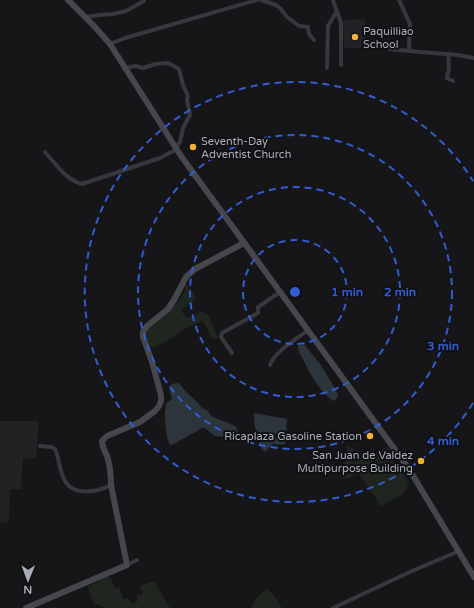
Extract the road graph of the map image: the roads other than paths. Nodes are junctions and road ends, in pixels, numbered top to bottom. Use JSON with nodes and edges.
{"nodes":[{"id":1,"x":68,"y":0,"type":"edge"},
{"id":2,"x":257,"y":0,"type":"edge"},
{"id":3,"x":261,"y":0,"type":"edge"},
{"id":4,"x":333,"y":0,"type":"edge"},
{"id":5,"x":399,"y":0,"type":"edge"},
{"id":6,"x":144,"y":1,"type":"dead end"},
{"id":7,"x":337,"y":11,"type":"junction"},
{"id":8,"x":86,"y":18,"type":"junction"},
{"id":9,"x":314,"y":40,"type":"dead end"},
{"id":10,"x":110,"y":44,"type":"junction"},
{"id":11,"x":390,"y":48,"type":"dead end"},
{"id":12,"x":409,"y":51,"type":"junction"},
{"id":13,"x":448,"y":54,"type":"junction"},
{"id":14,"x":474,"y":58,"type":"edge"},
{"id":15,"x":341,"y":65,"type":"dead end"},
{"id":16,"x":125,"y":68,"type":"junction"},
{"id":17,"x":327,"y":68,"type":"dead end"},
{"id":18,"x":453,"y":81,"type":"dead end"},
{"id":19,"x":176,"y":148,"type":"junction"},
{"id":20,"x":45,"y":152,"type":"dead end"},
{"id":21,"x":244,"y":243,"type":"junction"},
{"id":22,"x":280,"y":292,"type":"junction"},
{"id":23,"x":308,"y":330,"type":"junction"},
{"id":24,"x":232,"y":353,"type":"dead end"},
{"id":25,"x":270,"y":365,"type":"dead end"},
{"id":26,"x":40,"y":446,"type":"dead end"},
{"id":27,"x":111,"y":485,"type":"junction"},
{"id":28,"x":458,"y":551,"type":"junction"},
{"id":29,"x":137,"y":560,"type":"dead end"},
{"id":30,"x":126,"y":565,"type":"junction"},
{"id":31,"x":474,"y":577,"type":"edge"},
{"id":32,"x":26,"y":608,"type":"edge"},
{"id":33,"x":333,"y":608,"type":"edge"}],
"edges":[{"from":1,"to":8,"type":"main road"},
{"from":2,"to":10,"type":"street"},
{"from":3,"to":9,"type":"street"},
{"from":4,"to":7,"type":"street"},
{"from":5,"to":12,"type":"street"},
{"from":6,"to":8,"type":"street"},
{"from":7,"to":15,"type":"street"},
{"from":7,"to":17,"type":"street"},
{"from":8,"to":10,"type":"main road"},
{"from":10,"to":16,"type":"main road"},
{"from":11,"to":12,"type":"street"},
{"from":12,"to":13,"type":"street"},
{"from":13,"to":14,"type":"street"},
{"from":13,"to":18,"type":"street"},
{"from":16,"to":19,"type":"main road"},
{"from":16,"to":19,"type":"street"},
{"from":19,"to":20,"type":"street"},
{"from":19,"to":21,"type":"main road"},
{"from":21,"to":22,"type":"main road"},
{"from":21,"to":27,"type":"main road"},
{"from":22,"to":23,"type":"main road"},
{"from":22,"to":24,"type":"street"},
{"from":23,"to":25,"type":"street"},
{"from":23,"to":28,"type":"main road"},
{"from":26,"to":27,"type":"street"},
{"from":27,"to":30,"type":"main road"},
{"from":28,"to":31,"type":"main road"},
{"from":28,"to":33,"type":"street"},
{"from":29,"to":30,"type":"street"},
{"from":30,"to":32,"type":"main road"}]}
